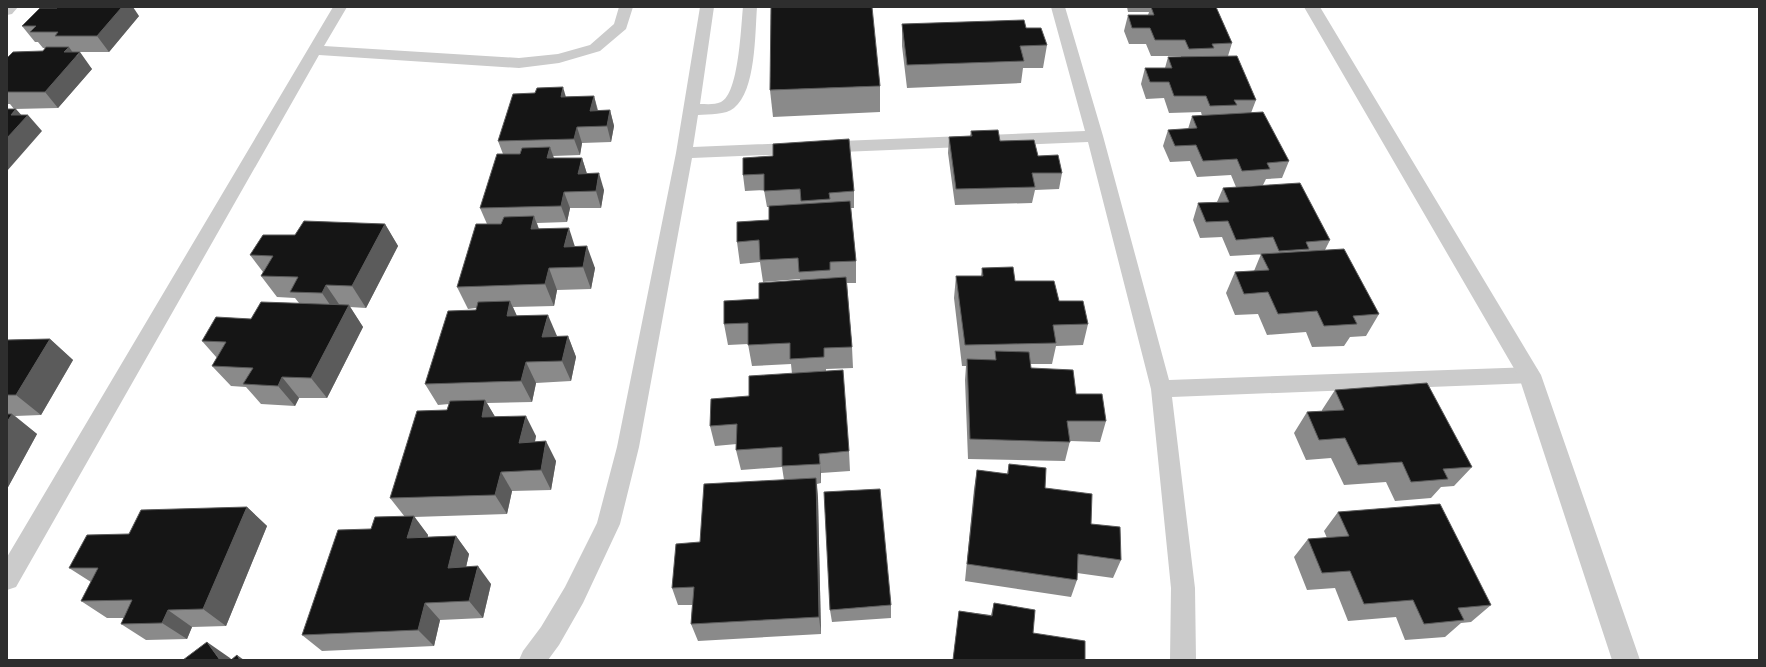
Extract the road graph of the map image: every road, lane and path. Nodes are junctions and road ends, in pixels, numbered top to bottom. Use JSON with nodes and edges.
{"nodes":[{"id":1,"x":11,"y":7,"type":"edge"},
{"id":2,"x":340,"y":7,"type":"edge"},
{"id":3,"x":626,"y":7,"type":"edge"},
{"id":4,"x":707,"y":7,"type":"edge"},
{"id":5,"x":750,"y":7,"type":"edge"},
{"id":6,"x":1058,"y":7,"type":"edge"},
{"id":7,"x":1312,"y":7,"type":"edge"},
{"id":8,"x":7,"y":11,"type":"edge"},
{"id":9,"x":314,"y":50,"type":"junction"},
{"id":10,"x":691,"y":110,"type":"junction"},
{"id":11,"x":1095,"y":136,"type":"junction"},
{"id":12,"x":684,"y":152,"type":"junction"},
{"id":13,"x":1530,"y":375,"type":"junction"},
{"id":14,"x":1161,"y":389,"type":"junction"},
{"id":15,"x":7,"y":579,"type":"edge"},
{"id":16,"x":532,"y":660,"type":"edge"},
{"id":17,"x":1183,"y":660,"type":"edge"},
{"id":18,"x":1626,"y":660,"type":"edge"}],
"edges":[{"from":1,"to":8,"type":"lane"},
{"from":2,"to":9,"type":"lane"},
{"from":3,"to":9,"type":"lane"},
{"from":4,"to":10,"type":"lane"},
{"from":5,"to":10,"type":"lane"},
{"from":6,"to":11,"type":"lane"},
{"from":7,"to":13,"type":"street"},
{"from":9,"to":15,"type":"lane"},
{"from":10,"to":12,"type":"lane"},
{"from":11,"to":12,"type":"lane"},
{"from":11,"to":14,"type":"lane"},
{"from":12,"to":16,"type":"lane"},
{"from":13,"to":14,"type":"lane"},
{"from":13,"to":18,"type":"street"},
{"from":14,"to":17,"type":"lane"}]}
